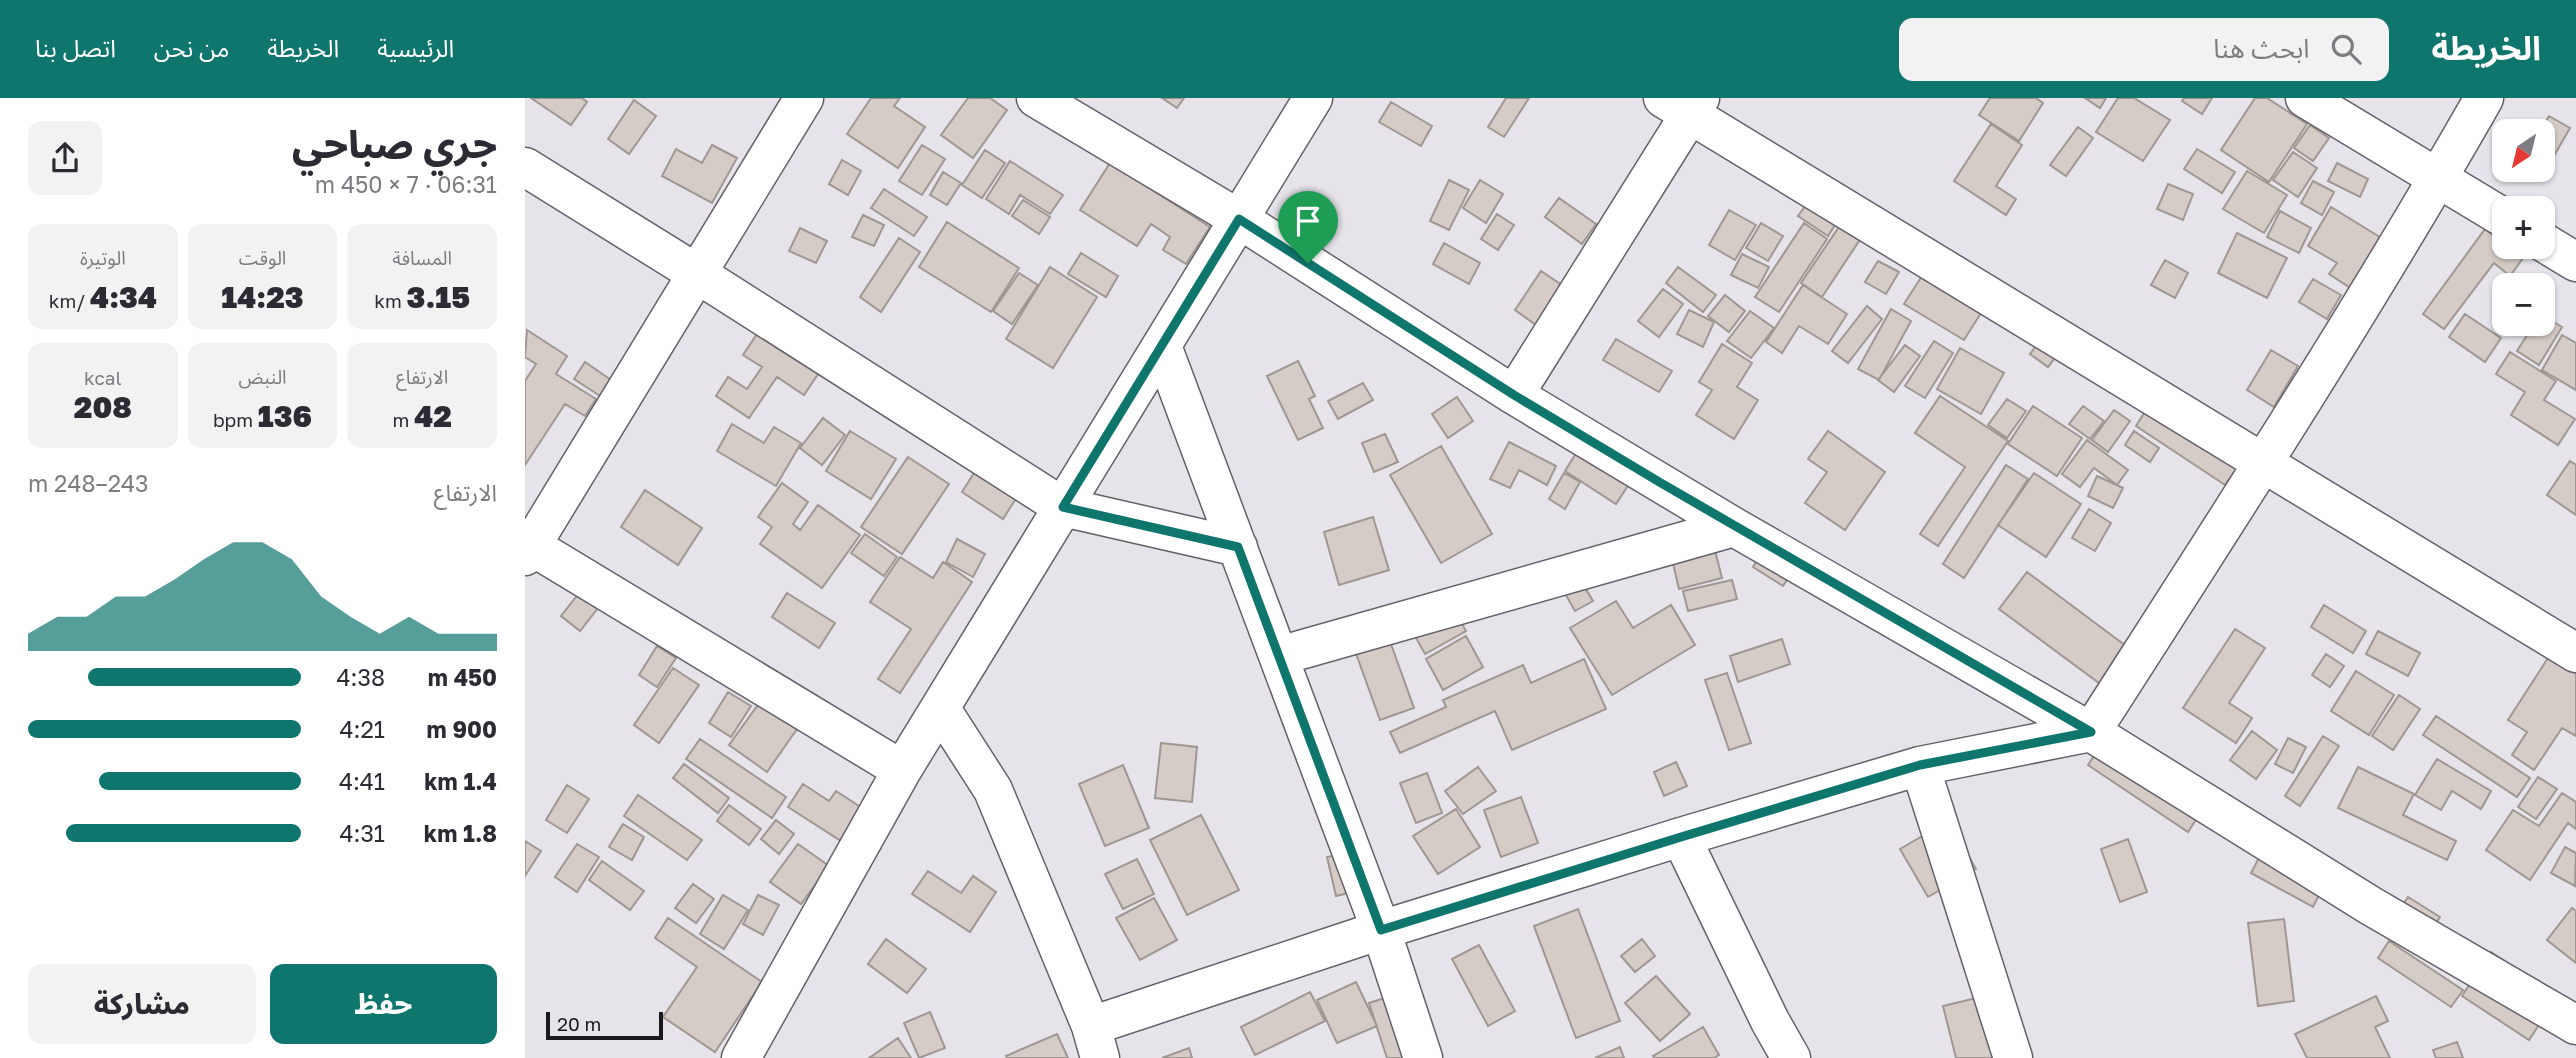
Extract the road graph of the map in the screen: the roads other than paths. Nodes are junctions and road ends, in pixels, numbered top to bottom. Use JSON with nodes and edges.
{"nodes":[{"id":1,"x":804,"y":98,"type":"edge"},
{"id":2,"x":1036,"y":98,"type":"edge"},
{"id":3,"x":1313,"y":98,"type":"edge"},
{"id":4,"x":2305,"y":98,"type":"edge"},
{"id":5,"x":2484,"y":98,"type":"edge"},
{"id":6,"x":1685,"y":104,"type":"edge"},
{"id":7,"x":525,"y":167,"type":"edge"},
{"id":8,"x":2439,"y":177,"type":"junction"},
{"id":9,"x":2492,"y":210,"type":"edge"},
{"id":10,"x":1239,"y":219,"type":"junction"},
{"id":11,"x":2555,"y":249,"type":"edge"},
{"id":12,"x":2576,"y":262,"type":"edge"},
{"id":13,"x":697,"y":273,"type":"junction"},
{"id":14,"x":1162,"y":346,"type":"junction"},
{"id":15,"x":1514,"y":395,"type":"junction"},
{"id":16,"x":2263,"y":462,"type":"junction"},
{"id":17,"x":1063,"y":507,"type":"junction"},
{"id":18,"x":1734,"y":527,"type":"junction"},
{"id":19,"x":1238,"y":547,"type":"junction"},
{"id":20,"x":527,"y":548,"type":"edge"},
{"id":21,"x":2576,"y":653,"type":"edge"},
{"id":22,"x":1279,"y":656,"type":"junction"},
{"id":23,"x":941,"y":709,"type":"junction"},
{"id":24,"x":2091,"y":732,"type":"junction"},
{"id":25,"x":1920,"y":765,"type":"junction"},
{"id":26,"x":902,"y":770,"type":"junction"},
{"id":27,"x":1681,"y":837,"type":"junction"},
{"id":28,"x":1381,"y":930,"type":"junction"},
{"id":29,"x":2576,"y":1025,"type":"edge"},
{"id":30,"x":1095,"y":1042,"type":"edge"},
{"id":31,"x":741,"y":1058,"type":"edge"},
{"id":32,"x":1423,"y":1058,"type":"edge"},
{"id":33,"x":1791,"y":1058,"type":"edge"},
{"id":34,"x":2013,"y":1058,"type":"edge"}],
"edges":[{"from":1,"to":13,"type":"street"},
{"from":2,"to":10,"type":"street"},
{"from":3,"to":10,"type":"street"},
{"from":4,"to":8,"type":"street"},
{"from":5,"to":8,"type":"street"},
{"from":6,"to":15,"type":"street"},
{"from":6,"to":16,"type":"street"},
{"from":7,"to":13,"type":"street"},
{"from":8,"to":9,"type":"street"},
{"from":8,"to":16,"type":"street"},
{"from":10,"to":14,"type":"street"},
{"from":10,"to":15,"type":"street"},
{"from":11,"to":12,"type":"street"},
{"from":13,"to":17,"type":"street"},
{"from":13,"to":20,"type":"street"},
{"from":14,"to":17,"type":"street"},
{"from":14,"to":19,"type":"street"},
{"from":15,"to":18,"type":"street"},
{"from":16,"to":21,"type":"street"},
{"from":16,"to":24,"type":"street"},
{"from":17,"to":19,"type":"street"},
{"from":17,"to":23,"type":"street"},
{"from":18,"to":22,"type":"street"},
{"from":18,"to":24,"type":"street"},
{"from":19,"to":22,"type":"street"},
{"from":20,"to":26,"type":"street"},
{"from":22,"to":28,"type":"street"},
{"from":23,"to":26,"type":"street"},
{"from":23,"to":30,"type":"street"},
{"from":24,"to":25,"type":"street"},
{"from":24,"to":29,"type":"street"},
{"from":25,"to":27,"type":"street"},
{"from":25,"to":34,"type":"street"},
{"from":26,"to":31,"type":"street"},
{"from":27,"to":28,"type":"street"},
{"from":27,"to":33,"type":"street"},
{"from":28,"to":30,"type":"street"},
{"from":28,"to":32,"type":"street"}]}
